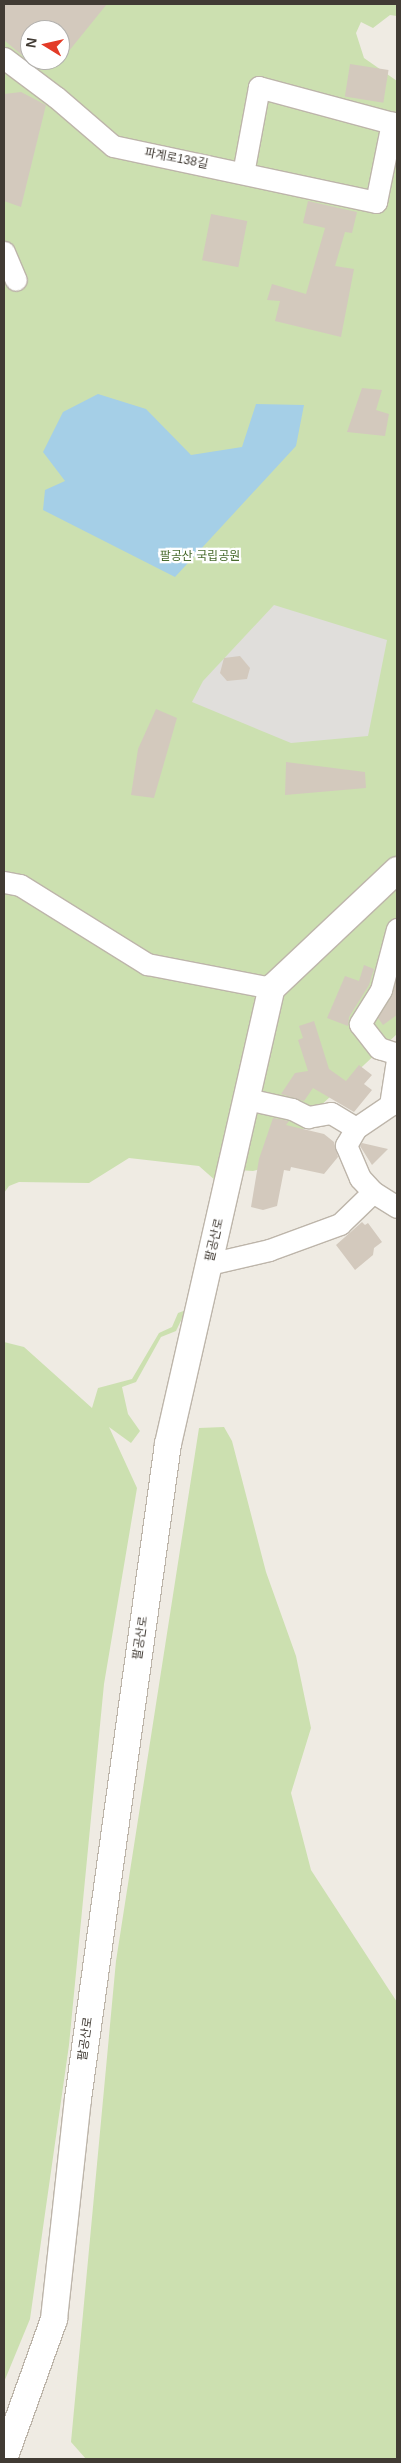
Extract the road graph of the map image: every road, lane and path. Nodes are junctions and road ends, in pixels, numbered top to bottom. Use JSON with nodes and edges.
{"nodes":[{"id":1,"x":4,"y":58,"type":"edge"},
{"id":2,"x":243,"y":172,"type":"junction"},
{"id":3,"x":4,"y":252,"type":"edge"},
{"id":4,"x":16,"y":280,"type":"dead end"},
{"id":5,"x":397,"y":870,"type":"edge"},
{"id":6,"x":4,"y":882,"type":"edge"},
{"id":7,"x":397,"y":930,"type":"edge"},
{"id":8,"x":272,"y":988,"type":"junction"},
{"id":9,"x":397,"y":1054,"type":"edge"},
{"id":10,"x":397,"y":1060,"type":"edge"},
{"id":11,"x":247,"y":1099,"type":"junction"},
{"id":12,"x":356,"y":1128,"type":"junction"},
{"id":13,"x":373,"y":1192,"type":"junction"},
{"id":14,"x":397,"y":1207,"type":"edge"},
{"id":15,"x":209,"y":1264,"type":"junction"},
{"id":16,"x":4,"y":2459,"type":"edge"}],
"edges":[{"from":1,"to":2,"type":"street","name":"파계로138길"},
{"from":2,"to":2,"type":"street","name":"파계로138길"},
{"from":3,"to":4,"type":"street"},
{"from":5,"to":8,"type":"street"},
{"from":6,"to":8,"type":"street"},
{"from":7,"to":9,"type":"street"},
{"from":8,"to":11,"type":"street","name":"팔공산로"},
{"from":10,"to":12,"type":"street"},
{"from":11,"to":12,"type":"street"},
{"from":11,"to":15,"type":"street","name":"팔공산로"},
{"from":12,"to":13,"type":"street"},
{"from":13,"to":14,"type":"street"},
{"from":13,"to":15,"type":"street"},
{"from":15,"to":16,"type":"street","name":"팔공산로"}]}
